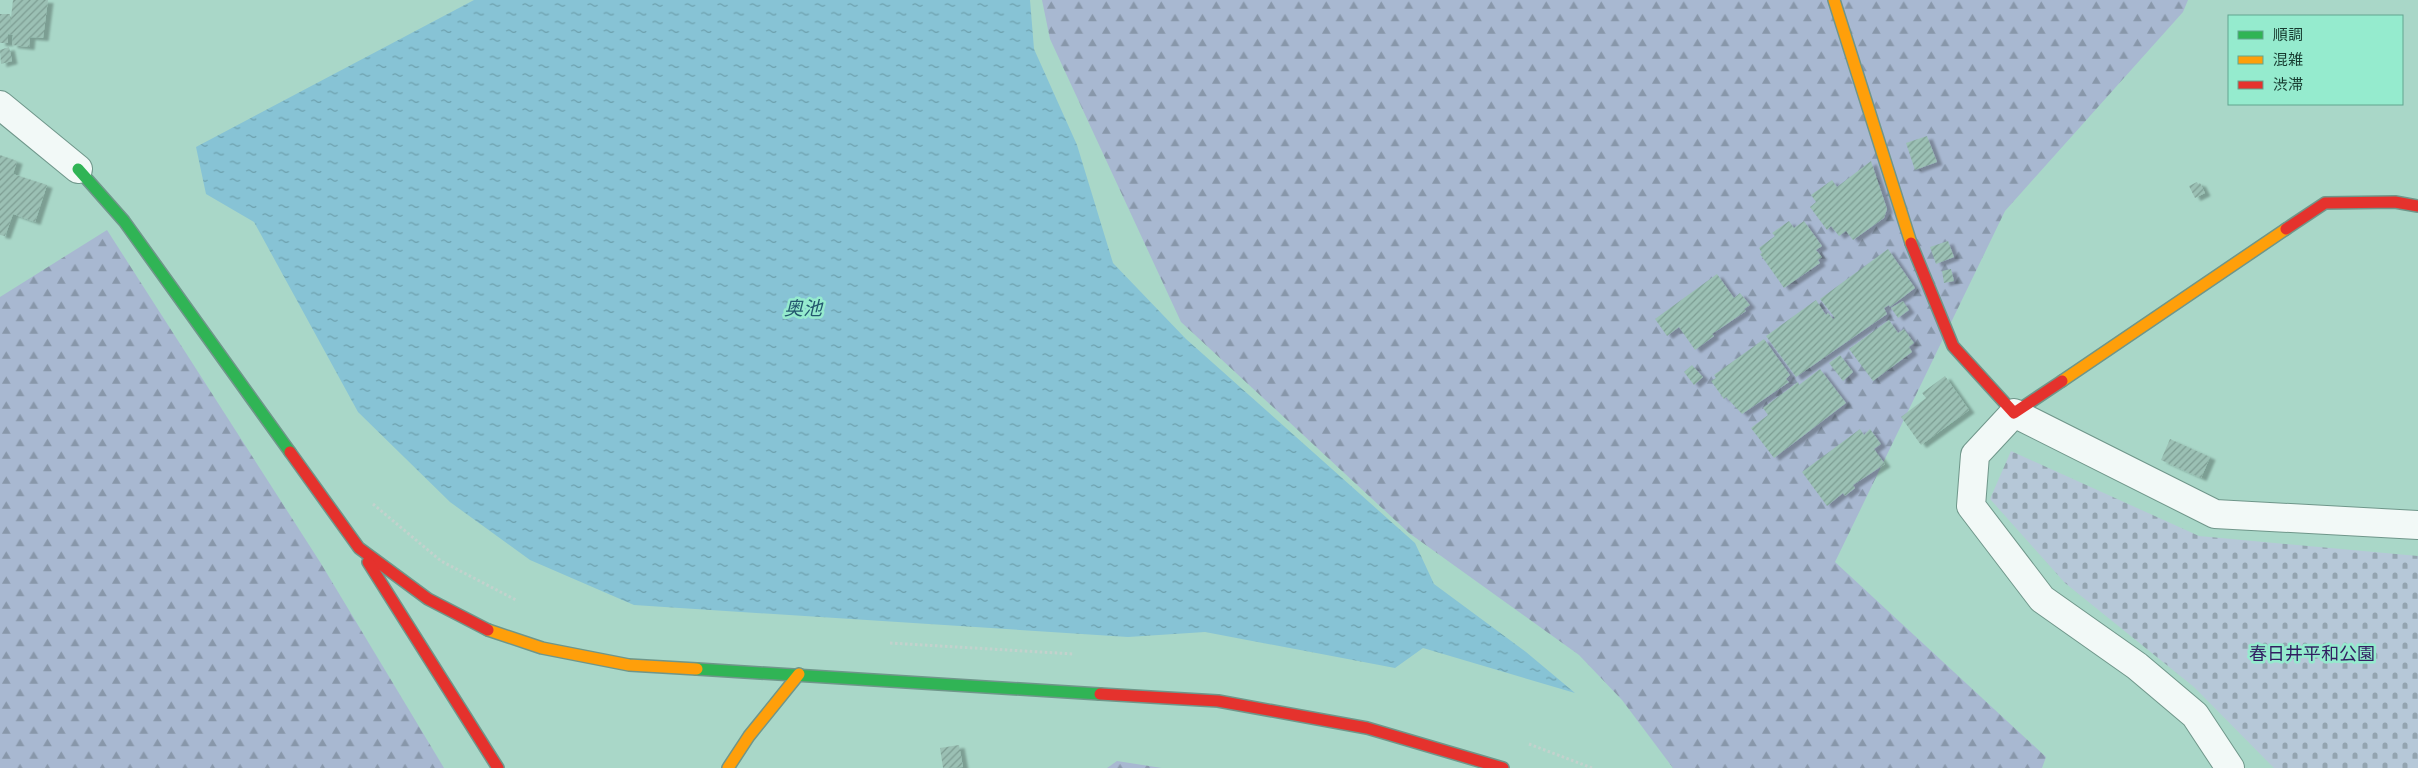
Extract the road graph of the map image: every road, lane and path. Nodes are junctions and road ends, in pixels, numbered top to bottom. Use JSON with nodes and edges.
{"nodes":[{"id":1,"x":1834,"y":0,"type":"edge"},
{"id":2,"x":0,"y":105,"type":"edge"},
{"id":3,"x":78,"y":169,"type":"joint"},
{"id":4,"x":2418,"y":206,"type":"edge"},
{"id":5,"x":2014,"y":413,"type":"junction"},
{"id":6,"x":366,"y":499,"type":"dead end"},
{"id":7,"x":2418,"y":525,"type":"edge"},
{"id":8,"x":359,"y":548,"type":"junction"},
{"id":9,"x":524,"y":604,"type":"dead end"},
{"id":10,"x":885,"y":643,"type":"dead end"},
{"id":11,"x":1077,"y":655,"type":"dead end"},
{"id":12,"x":799,"y":674,"type":"junction"},
{"id":13,"x":1526,"y":743,"type":"dead end"},
{"id":14,"x":498,"y":768,"type":"edge"},
{"id":15,"x":728,"y":768,"type":"edge"},
{"id":16,"x":1503,"y":768,"type":"edge"},
{"id":17,"x":1592,"y":768,"type":"edge"},
{"id":18,"x":2230,"y":768,"type":"edge"}],
"edges":[{"from":1,"to":5,"type":"street"},
{"from":2,"to":3,"type":"street"},
{"from":3,"to":8,"type":"street"},
{"from":4,"to":5,"type":"street"},
{"from":5,"to":7,"type":"street"},
{"from":5,"to":18,"type":"street"},
{"from":6,"to":9,"type":"path"},
{"from":8,"to":12,"type":"street"},
{"from":8,"to":14,"type":"street"},
{"from":10,"to":11,"type":"path"},
{"from":12,"to":15,"type":"street"},
{"from":12,"to":16,"type":"street"},
{"from":13,"to":17,"type":"path"}]}
